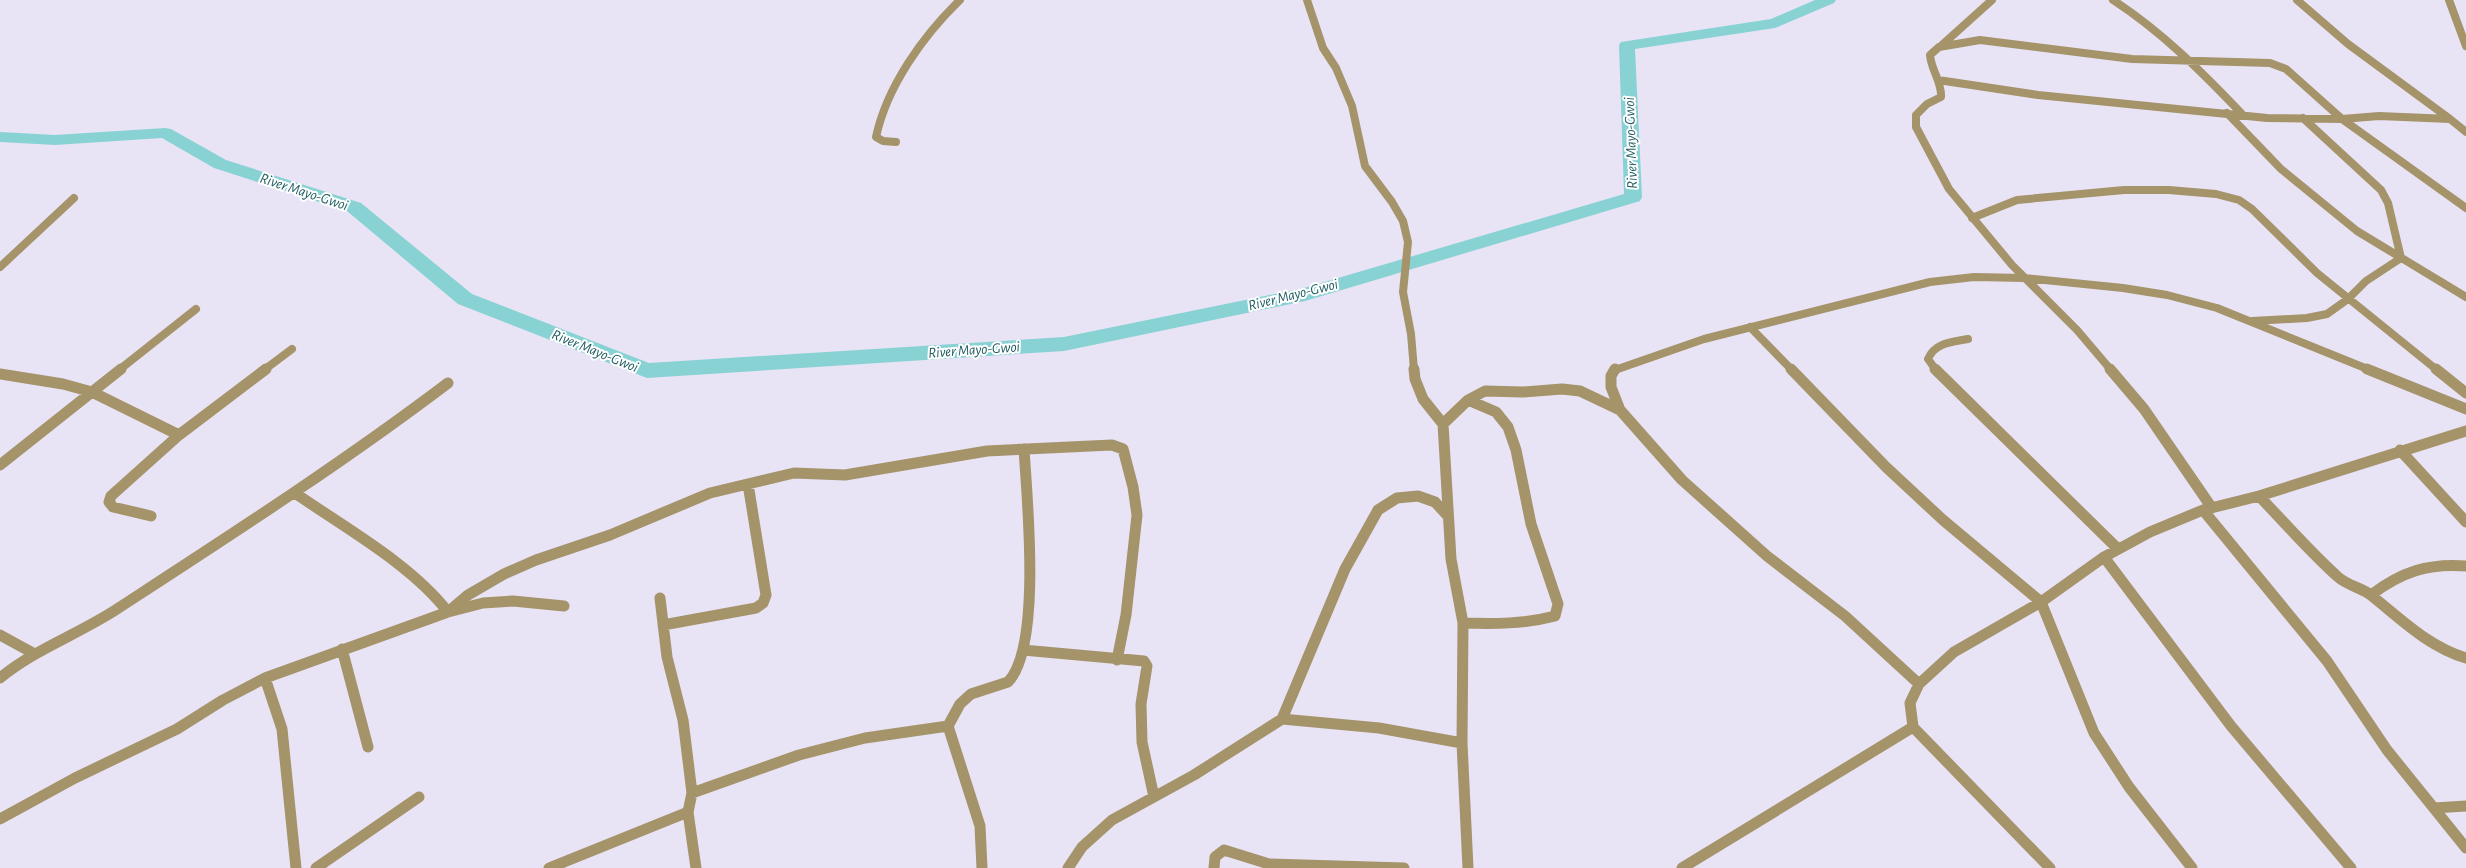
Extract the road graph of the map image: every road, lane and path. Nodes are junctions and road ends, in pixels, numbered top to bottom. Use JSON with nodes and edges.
{"nodes":[{"id":1,"x":960,"y":0,"type":"edge"},
{"id":2,"x":1307,"y":0,"type":"edge"},
{"id":3,"x":1992,"y":0,"type":"edge"},
{"id":4,"x":2112,"y":0,"type":"edge"},
{"id":5,"x":2297,"y":0,"type":"edge"},
{"id":6,"x":2449,"y":0,"type":"edge"},
{"id":7,"x":2466,"y":46,"type":"edge"},
{"id":8,"x":1939,"y":48,"type":"junction"},
{"id":9,"x":2194,"y":62,"type":"junction"},
{"id":10,"x":1938,"y":80,"type":"junction"},
{"id":11,"x":2226,"y":113,"type":"junction"},
{"id":12,"x":2242,"y":114,"type":"junction"},
{"id":13,"x":2303,"y":118,"type":"junction"},
{"id":14,"x":2342,"y":119,"type":"junction"},
{"id":15,"x":2450,"y":119,"type":"junction"},
{"id":16,"x":2466,"y":132,"type":"edge"},
{"id":17,"x":896,"y":142,"type":"dead end"},
{"id":18,"x":74,"y":198,"type":"dead end"},
{"id":19,"x":2466,"y":208,"type":"edge"},
{"id":20,"x":1972,"y":218,"type":"junction"},
{"id":21,"x":2401,"y":258,"type":"junction"},
{"id":22,"x":0,"y":267,"type":"edge"},
{"id":23,"x":2024,"y":278,"type":"junction"},
{"id":24,"x":2466,"y":297,"type":"edge"},
{"id":25,"x":2348,"y":299,"type":"junction"},
{"id":26,"x":196,"y":309,"type":"dead end"},
{"id":27,"x":2248,"y":321,"type":"junction"},
{"id":28,"x":1750,"y":327,"type":"junction"},
{"id":29,"x":1968,"y":339,"type":"dead end"},
{"id":30,"x":292,"y":349,"type":"dead end"},
{"id":31,"x":0,"y":374,"type":"edge"},
{"id":32,"x":448,"y":383,"type":"dead end"},
{"id":33,"x":92,"y":392,"type":"junction"},
{"id":34,"x":2466,"y":393,"type":"edge"},
{"id":35,"x":1468,"y":400,"type":"junction"},
{"id":36,"x":2466,"y":409,"type":"edge"},
{"id":37,"x":1620,"y":410,"type":"junction"},
{"id":38,"x":1443,"y":424,"type":"junction"},
{"id":39,"x":2466,"y":430,"type":"edge"},
{"id":40,"x":179,"y":435,"type":"junction"},
{"id":41,"x":1024,"y":449,"type":"junction"},
{"id":42,"x":2400,"y":450,"type":"junction"},
{"id":43,"x":0,"y":465,"type":"edge"},
{"id":44,"x":748,"y":484,"type":"junction"},
{"id":45,"x":295,"y":493,"type":"junction"},
{"id":46,"x":2259,"y":496,"type":"junction"},
{"id":47,"x":2208,"y":509,"type":"junction"},
{"id":48,"x":1447,"y":515,"type":"junction"},
{"id":49,"x":151,"y":516,"type":"dead end"},
{"id":50,"x":2466,"y":522,"type":"edge"},
{"id":51,"x":2118,"y":549,"type":"junction"},
{"id":52,"x":2104,"y":557,"type":"junction"},
{"id":53,"x":2466,"y":566,"type":"edge"},
{"id":54,"x":2371,"y":594,"type":"junction"},
{"id":55,"x":660,"y":598,"type":"dead end"},
{"id":56,"x":2041,"y":602,"type":"junction"},
{"id":57,"x":564,"y":606,"type":"dead end"},
{"id":58,"x":448,"y":612,"type":"junction"},
{"id":59,"x":1463,"y":623,"type":"junction"},
{"id":60,"x":664,"y":625,"type":"junction"},
{"id":61,"x":0,"y":635,"type":"edge"},
{"id":62,"x":342,"y":649,"type":"junction"},
{"id":63,"x":1023,"y":650,"type":"junction"},
{"id":64,"x":33,"y":653,"type":"junction"},
{"id":65,"x":2466,"y":658,"type":"edge"},
{"id":66,"x":1116,"y":660,"type":"junction"},
{"id":67,"x":0,"y":678,"type":"edge"},
{"id":68,"x":265,"y":678,"type":"junction"},
{"id":69,"x":1919,"y":684,"type":"junction"},
{"id":70,"x":1282,"y":719,"type":"junction"},
{"id":71,"x":948,"y":726,"type":"junction"},
{"id":72,"x":1913,"y":727,"type":"junction"},
{"id":73,"x":1462,"y":743,"type":"junction"},
{"id":74,"x":368,"y":747,"type":"dead end"},
{"id":75,"x":692,"y":793,"type":"junction"},
{"id":76,"x":419,"y":797,"type":"dead end"},
{"id":77,"x":1154,"y":797,"type":"junction"},
{"id":78,"x":2466,"y":806,"type":"edge"},
{"id":79,"x":2434,"y":808,"type":"junction"},
{"id":80,"x":688,"y":812,"type":"junction"},
{"id":81,"x":0,"y":819,"type":"edge"},
{"id":82,"x":2466,"y":848,"type":"edge"},
{"id":83,"x":296,"y":868,"type":"edge"},
{"id":84,"x":316,"y":868,"type":"edge"},
{"id":85,"x":549,"y":868,"type":"edge"},
{"id":86,"x":696,"y":868,"type":"edge"},
{"id":87,"x":982,"y":868,"type":"edge"},
{"id":88,"x":1068,"y":868,"type":"edge"},
{"id":89,"x":1214,"y":868,"type":"edge"},
{"id":90,"x":1404,"y":868,"type":"edge"},
{"id":91,"x":1468,"y":868,"type":"edge"},
{"id":92,"x":1682,"y":868,"type":"edge"},
{"id":93,"x":2050,"y":868,"type":"edge"},
{"id":94,"x":2192,"y":868,"type":"edge"},
{"id":95,"x":2351,"y":868,"type":"edge"}],
"edges":[{"from":1,"to":17,"type":"street"},
{"from":2,"to":38,"type":"street"},
{"from":3,"to":8,"type":"street"},
{"from":4,"to":9,"type":"street"},
{"from":5,"to":15,"type":"street"},
{"from":6,"to":7,"type":"street"},
{"from":8,"to":9,"type":"street"},
{"from":8,"to":10,"type":"street"},
{"from":9,"to":12,"type":"street"},
{"from":9,"to":14,"type":"street"},
{"from":10,"to":11,"type":"street"},
{"from":10,"to":20,"type":"street"},
{"from":11,"to":12,"type":"street"},
{"from":11,"to":21,"type":"street"},
{"from":12,"to":13,"type":"street"},
{"from":13,"to":14,"type":"street"},
{"from":13,"to":21,"type":"street"},
{"from":14,"to":15,"type":"street"},
{"from":14,"to":19,"type":"street"},
{"from":15,"to":16,"type":"street"},
{"from":18,"to":22,"type":"street"},
{"from":20,"to":23,"type":"street"},
{"from":20,"to":25,"type":"street"},
{"from":21,"to":24,"type":"street"},
{"from":21,"to":25,"type":"street"},
{"from":23,"to":27,"type":"street"},
{"from":23,"to":28,"type":"street"},
{"from":23,"to":47,"type":"street"},
{"from":25,"to":27,"type":"street"},
{"from":25,"to":34,"type":"street"},
{"from":26,"to":33,"type":"street"},
{"from":27,"to":36,"type":"street"},
{"from":28,"to":37,"type":"street"},
{"from":28,"to":56,"type":"street"},
{"from":29,"to":51,"type":"street"},
{"from":30,"to":40,"type":"street"},
{"from":31,"to":33,"type":"street"},
{"from":32,"to":45,"type":"street"},
{"from":33,"to":40,"type":"street"},
{"from":33,"to":43,"type":"street"},
{"from":35,"to":37,"type":"street"},
{"from":35,"to":38,"type":"street"},
{"from":35,"to":59,"type":"street"},
{"from":37,"to":69,"type":"street"},
{"from":38,"to":48,"type":"street"},
{"from":39,"to":42,"type":"street"},
{"from":40,"to":49,"type":"street"},
{"from":41,"to":44,"type":"street"},
{"from":41,"to":63,"type":"street"},
{"from":41,"to":66,"type":"street"},
{"from":42,"to":46,"type":"street"},
{"from":42,"to":50,"type":"street"},
{"from":44,"to":58,"type":"street"},
{"from":44,"to":60,"type":"street"},
{"from":45,"to":58,"type":"street"},
{"from":45,"to":64,"type":"street"},
{"from":46,"to":47,"type":"street"},
{"from":46,"to":54,"type":"street"},
{"from":47,"to":51,"type":"street"},
{"from":47,"to":79,"type":"street"},
{"from":48,"to":59,"type":"street"},
{"from":48,"to":70,"type":"street"},
{"from":51,"to":52,"type":"street"},
{"from":52,"to":56,"type":"street"},
{"from":52,"to":95,"type":"street"},
{"from":53,"to":54,"type":"street"},
{"from":54,"to":65,"type":"street"},
{"from":55,"to":60,"type":"street"},
{"from":56,"to":69,"type":"street"},
{"from":56,"to":94,"type":"street"},
{"from":57,"to":58,"type":"street"},
{"from":58,"to":62,"type":"street"},
{"from":59,"to":73,"type":"street"},
{"from":60,"to":75,"type":"street"},
{"from":61,"to":64,"type":"street"},
{"from":62,"to":68,"type":"street"},
{"from":62,"to":74,"type":"street"},
{"from":63,"to":66,"type":"street"},
{"from":63,"to":71,"type":"street"},
{"from":64,"to":67,"type":"street"},
{"from":66,"to":77,"type":"street"},
{"from":68,"to":81,"type":"street"},
{"from":68,"to":83,"type":"street"},
{"from":69,"to":72,"type":"street"},
{"from":70,"to":73,"type":"street"},
{"from":70,"to":77,"type":"street"},
{"from":71,"to":75,"type":"street"},
{"from":71,"to":87,"type":"street"},
{"from":72,"to":92,"type":"street"},
{"from":72,"to":93,"type":"street"},
{"from":73,"to":91,"type":"street"},
{"from":75,"to":80,"type":"street"},
{"from":76,"to":84,"type":"street"},
{"from":77,"to":88,"type":"street"},
{"from":78,"to":79,"type":"street"},
{"from":79,"to":82,"type":"street"},
{"from":80,"to":85,"type":"street"},
{"from":80,"to":86,"type":"street"},
{"from":89,"to":90,"type":"street"}]}
